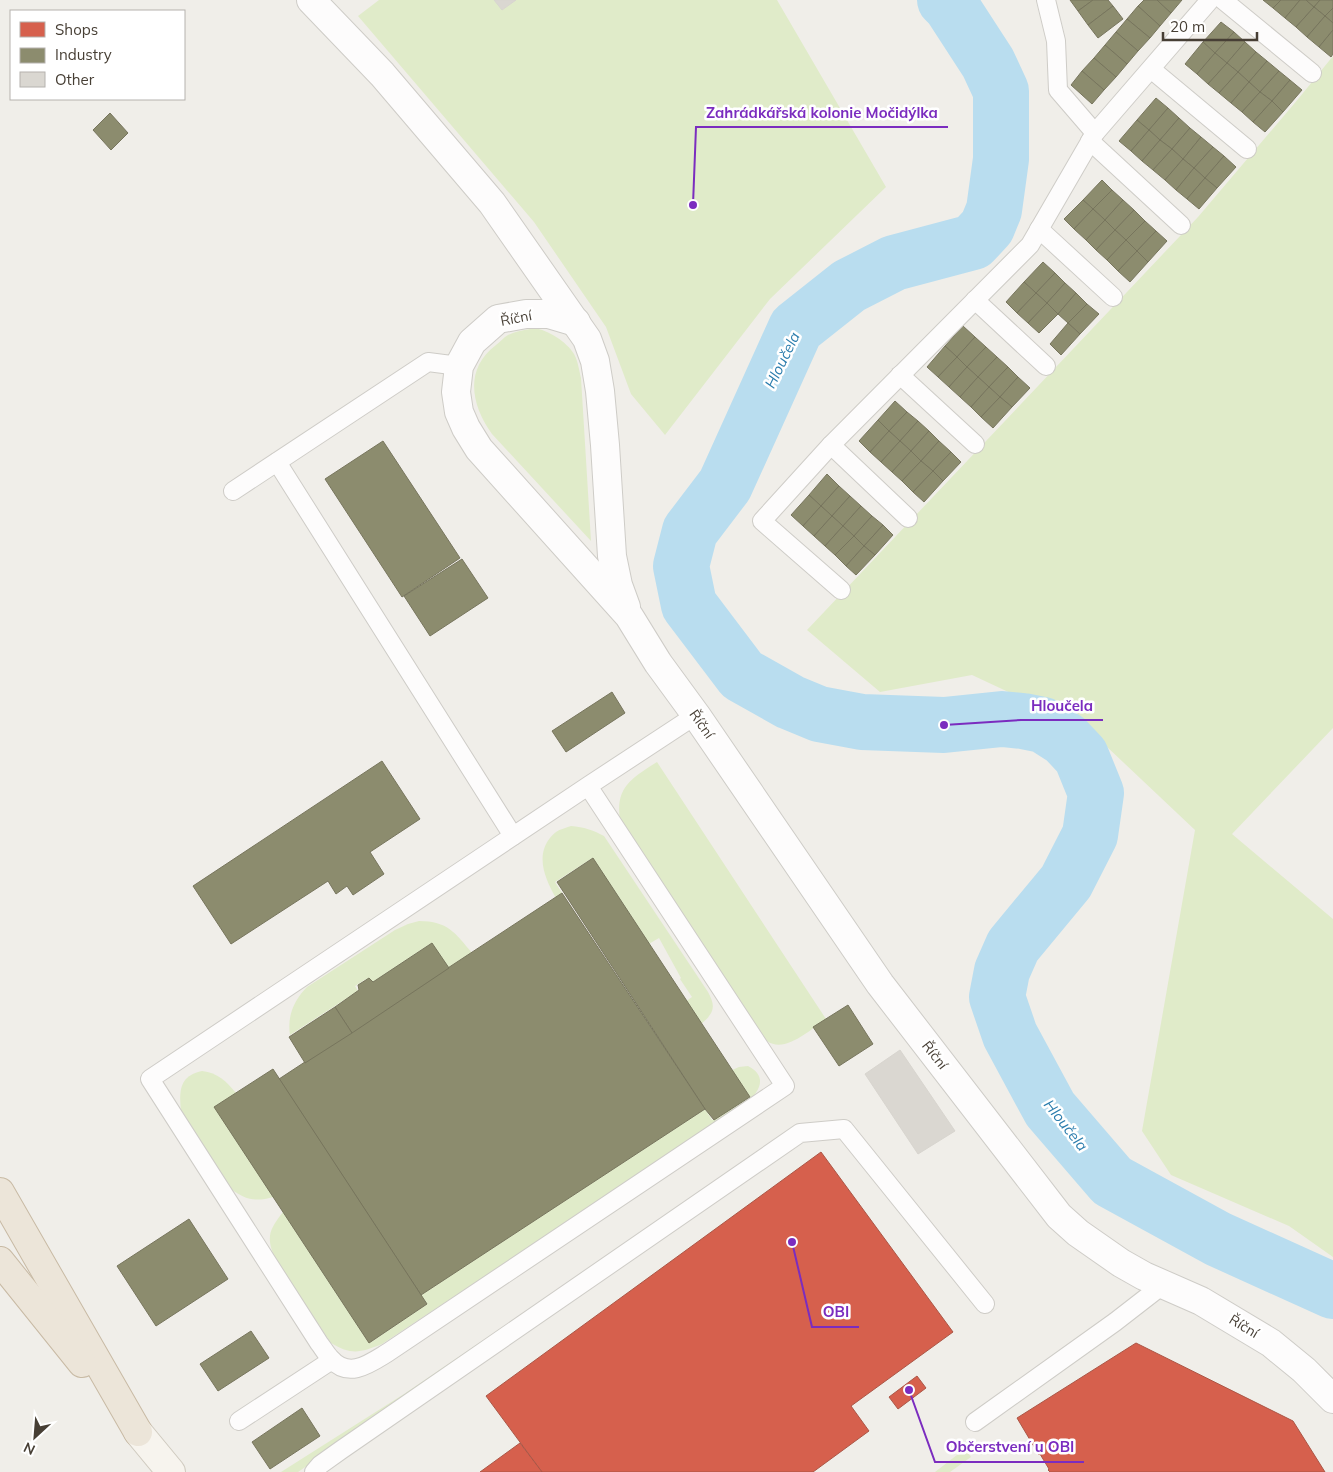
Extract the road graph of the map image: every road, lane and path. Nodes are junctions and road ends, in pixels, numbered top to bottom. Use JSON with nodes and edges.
{"nodes":[{"id":1,"x":311,"y":0,"type":"edge"},
{"id":2,"x":1046,"y":0,"type":"edge"},
{"id":3,"x":1210,"y":0,"type":"edge"},
{"id":4,"x":1223,"y":0,"type":"edge"},
{"id":5,"x":1150,"y":69,"type":"junction"},
{"id":6,"x":1312,"y":73,"type":"dead end"},
{"id":7,"x":1092,"y":137,"type":"junction"},
{"id":8,"x":1247,"y":149,"type":"dead end"},
{"id":9,"x":1181,"y":225,"type":"dead end"},
{"id":10,"x":1039,"y":229,"type":"junction"},
{"id":11,"x":1113,"y":297,"type":"dead end"},
{"id":12,"x":975,"y":300,"type":"junction"},
{"id":13,"x":576,"y":322,"type":"junction"},
{"id":14,"x":459,"y":366,"type":"junction"},
{"id":15,"x":1046,"y":366,"type":"dead end"},
{"id":16,"x":900,"y":375,"type":"junction"},
{"id":17,"x":975,"y":444,"type":"dead end"},
{"id":18,"x":831,"y":445,"type":"junction"},
{"id":19,"x":277,"y":462,"type":"junction"},
{"id":20,"x":233,"y":491,"type":"dead end"},
{"id":21,"x":908,"y":518,"type":"dead end"},
{"id":22,"x":841,"y":590,"type":"dead end"},
{"id":23,"x":629,"y":616,"type":"junction"},
{"id":24,"x":696,"y":715,"type":"junction"},
{"id":25,"x":588,"y":786,"type":"junction"},
{"id":26,"x":513,"y":836,"type":"junction"},
{"id":27,"x":0,"y":1192,"type":"edge"},
{"id":28,"x":0,"y":1261,"type":"edge"},
{"id":29,"x":0,"y":1283,"type":"edge"},
{"id":30,"x":1164,"y":1284,"type":"junction"},
{"id":31,"x":984,"y":1304,"type":"dead end"},
{"id":32,"x":332,"y":1360,"type":"junction"},
{"id":33,"x":89,"y":1371,"type":"junction"},
{"id":34,"x":1333,"y":1399,"type":"edge"},
{"id":35,"x":239,"y":1421,"type":"dead end"},
{"id":36,"x":975,"y":1422,"type":"dead end"},
{"id":37,"x":138,"y":1432,"type":"junction"},
{"id":38,"x":171,"y":1472,"type":"edge"},
{"id":39,"x":314,"y":1472,"type":"edge"}],
"edges":[{"from":1,"to":13,"type":"street","name":"Říční"},
{"from":2,"to":7,"type":"lane"},
{"from":3,"to":5,"type":"lane"},
{"from":4,"to":6,"type":"lane"},
{"from":5,"to":7,"type":"lane"},
{"from":5,"to":8,"type":"lane"},
{"from":7,"to":9,"type":"lane"},
{"from":7,"to":10,"type":"lane"},
{"from":10,"to":11,"type":"lane"},
{"from":10,"to":12,"type":"lane"},
{"from":12,"to":15,"type":"lane"},
{"from":12,"to":16,"type":"lane"},
{"from":13,"to":14,"type":"street","name":"Říční"},
{"from":13,"to":23,"type":"street","name":"Říční"},
{"from":14,"to":19,"type":"lane"},
{"from":14,"to":23,"type":"street","name":"Říční"},
{"from":16,"to":17,"type":"lane"},
{"from":16,"to":18,"type":"lane"},
{"from":18,"to":21,"type":"lane"},
{"from":18,"to":22,"type":"lane"},
{"from":19,"to":20,"type":"lane"},
{"from":19,"to":26,"type":"lane"},
{"from":23,"to":24,"type":"street","name":"Říční"},
{"from":24,"to":25,"type":"lane"},
{"from":24,"to":30,"type":"street","name":"Říční"},
{"from":25,"to":26,"type":"lane"},
{"from":25,"to":32,"type":"lane"},
{"from":26,"to":32,"type":"lane"},
{"from":27,"to":37,"type":"highway"},
{"from":28,"to":33,"type":"highway"},
{"from":29,"to":33,"type":"highway"},
{"from":30,"to":34,"type":"street","name":"Říční"},
{"from":30,"to":36,"type":"lane"},
{"from":31,"to":39,"type":"lane"},
{"from":32,"to":35,"type":"lane"},
{"from":33,"to":37,"type":"highway"},
{"from":37,"to":38,"type":"main road"}]}
